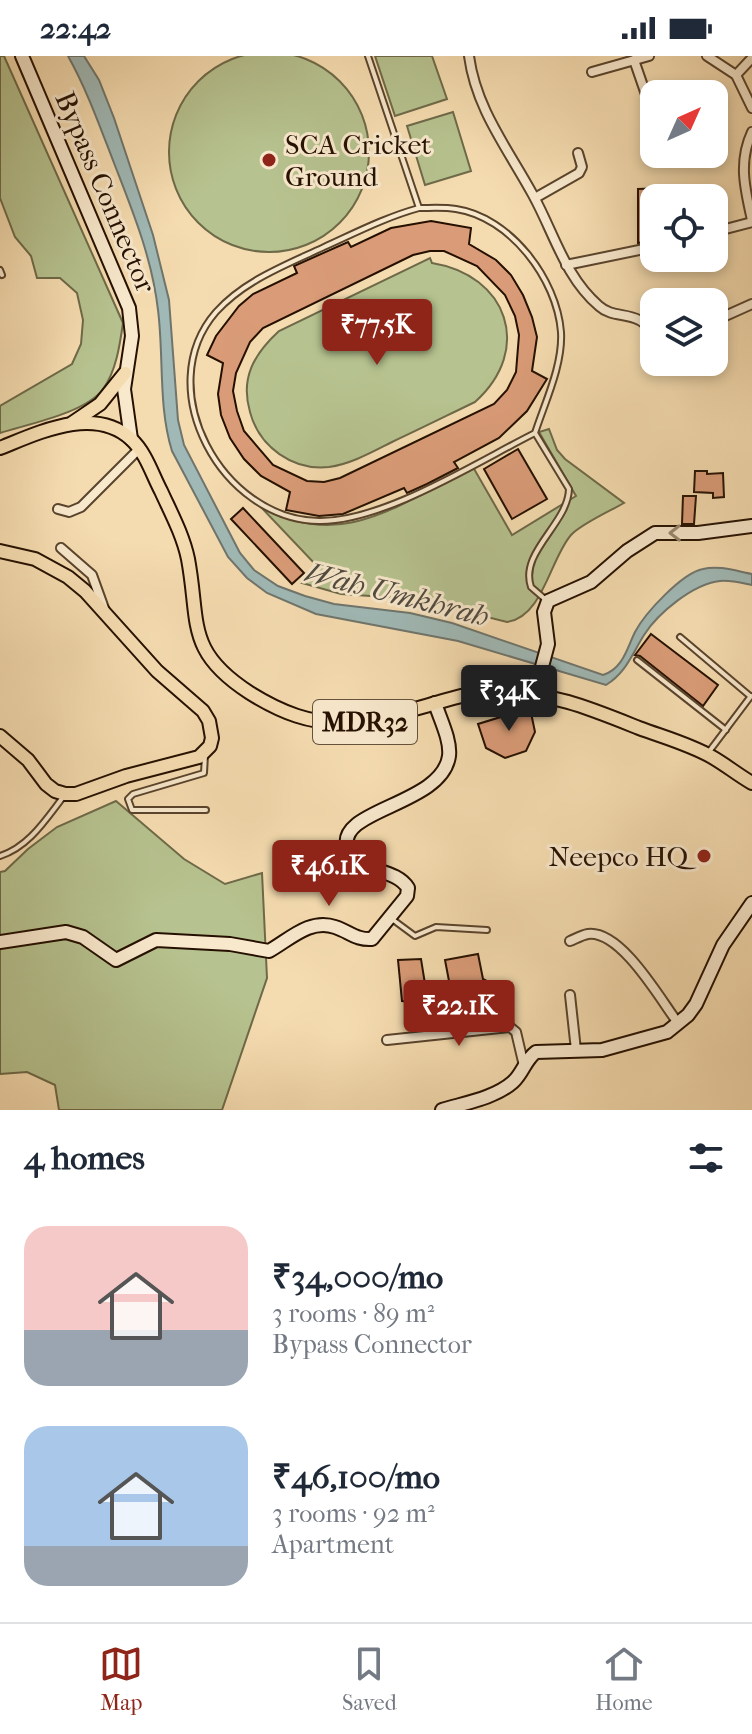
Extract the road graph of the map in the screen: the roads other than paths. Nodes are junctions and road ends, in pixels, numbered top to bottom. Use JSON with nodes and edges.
{"nodes":[{"id":1,"x":22,"y":56,"type":"edge"},
{"id":2,"x":368,"y":56,"type":"edge"},
{"id":3,"x":469,"y":56,"type":"edge"},
{"id":4,"x":649,"y":56,"type":"edge"},
{"id":5,"x":707,"y":56,"type":"edge"},
{"id":6,"x":752,"y":58,"type":"edge"},
{"id":7,"x":634,"y":60,"type":"junction"},
{"id":8,"x":592,"y":72,"type":"dead end"},
{"id":9,"x":736,"y":75,"type":"junction"},
{"id":10,"x":641,"y":80,"type":"edge"},
{"id":11,"x":752,"y":108,"type":"edge"},
{"id":12,"x":752,"y":132,"type":"edge"},
{"id":13,"x":578,"y":153,"type":"dead end"},
{"id":14,"x":535,"y":198,"type":"junction"},
{"id":15,"x":419,"y":208,"type":"junction"},
{"id":16,"x":752,"y":221,"type":"edge"},
{"id":17,"x":728,"y":228,"type":"edge"},
{"id":18,"x":640,"y":250,"type":"edge"},
{"id":19,"x":566,"y":265,"type":"junction"},
{"id":20,"x":752,"y":304,"type":"edge"},
{"id":21,"x":728,"y":315,"type":"edge"},
{"id":22,"x":640,"y":320,"type":"edge"},
{"id":23,"x":125,"y":373,"type":"junction"},
{"id":24,"x":72,"y":423,"type":"junction"},
{"id":25,"x":535,"y":433,"type":"junction"},
{"id":26,"x":135,"y":444,"type":"junction"},
{"id":27,"x":0,"y":448,"type":"edge"},
{"id":28,"x":58,"y":509,"type":"dead end"},
{"id":29,"x":752,"y":526,"type":"edge"},
{"id":30,"x":61,"y":548,"type":"dead end"},
{"id":31,"x":0,"y":551,"type":"edge"},
{"id":32,"x":548,"y":601,"type":"junction"},
{"id":33,"x":106,"y":612,"type":"junction"},
{"id":34,"x":680,"y":637,"type":"dead end"},
{"id":35,"x":637,"y":660,"type":"dead end"},
{"id":36,"x":535,"y":693,"type":"junction"},
{"id":37,"x":751,"y":695,"type":"edge"},
{"id":38,"x":435,"y":703,"type":"junction"},
{"id":39,"x":726,"y":730,"type":"junction"},
{"id":40,"x":0,"y":736,"type":"edge"},
{"id":41,"x":205,"y":752,"type":"junction"},
{"id":42,"x":707,"y":754,"type":"junction"},
{"id":43,"x":749,"y":782,"type":"edge"},
{"id":44,"x":65,"y":794,"type":"junction"},
{"id":45,"x":206,"y":810,"type":"dead end"},
{"id":46,"x":0,"y":856,"type":"edge"},
{"id":47,"x":752,"y":903,"type":"edge"},
{"id":48,"x":390,"y":918,"type":"junction"},
{"id":49,"x":487,"y":930,"type":"dead end"},
{"id":50,"x":570,"y":941,"type":"dead end"},
{"id":51,"x":0,"y":942,"type":"edge"},
{"id":52,"x":570,"y":995,"type":"dead end"},
{"id":53,"x":678,"y":1023,"type":"junction"},
{"id":54,"x":387,"y":1040,"type":"dead end"},
{"id":55,"x":576,"y":1050,"type":"junction"},
{"id":56,"x":524,"y":1066,"type":"junction"},
{"id":57,"x":442,"y":1110,"type":"edge"}],
"edges":[{"from":1,"to":23,"type":"street","name":"Bypass Connector"},
{"from":2,"to":15,"type":"lane"},
{"from":3,"to":14,"type":"street"},
{"from":4,"to":7,"type":"street"},
{"from":5,"to":9,"type":"street"},
{"from":6,"to":9,"type":"street"},
{"from":7,"to":8,"type":"street"},
{"from":7,"to":10,"type":"street"},
{"from":9,"to":11,"type":"street"},
{"from":12,"to":16,"type":"street"},
{"from":13,"to":14,"type":"street"},
{"from":14,"to":19,"type":"street"},
{"from":15,"to":25,"type":"lane"},
{"from":15,"to":25,"type":"lane"},
{"from":16,"to":17,"type":"street"},
{"from":18,"to":19,"type":"street"},
{"from":19,"to":22,"type":"street"},
{"from":20,"to":21,"type":"street"},
{"from":23,"to":24,"type":"main road"},
{"from":23,"to":26,"type":"street","name":"Bypass Connector"},
{"from":24,"to":26,"type":"main road"},
{"from":24,"to":27,"type":"main road"},
{"from":25,"to":32,"type":"lane"},
{"from":26,"to":28,"type":"street"},
{"from":26,"to":38,"type":"main road","name":"Bypass Connector","number":"MDR32"},
{"from":29,"to":32,"type":"street","one_way":true},
{"from":30,"to":33,"type":"street"},
{"from":31,"to":33,"type":"main road"},
{"from":32,"to":36,"type":"street"},
{"from":33,"to":41,"type":"main road"},
{"from":34,"to":37,"type":"lane"},
{"from":35,"to":39,"type":"lane"},
{"from":36,"to":38,"type":"main road","name":"Bypass Connector","number":"MDR32"},
{"from":36,"to":42,"type":"main road","name":"Bypass Connector","number":"MDR32"},
{"from":37,"to":39,"type":"lane"},
{"from":38,"to":48,"type":"street"},
{"from":39,"to":42,"type":"lane"},
{"from":40,"to":44,"type":"main road"},
{"from":41,"to":44,"type":"main road"},
{"from":41,"to":45,"type":"lane"},
{"from":42,"to":43,"type":"main road","name":"Bypass Connector","number":"MDR32"},
{"from":44,"to":46,"type":"lane"},
{"from":47,"to":53,"type":"street"},
{"from":48,"to":49,"type":"lane"},
{"from":48,"to":51,"type":"street"},
{"from":50,"to":53,"type":"street"},
{"from":52,"to":55,"type":"street"},
{"from":53,"to":55,"type":"street"},
{"from":54,"to":56,"type":"street"},
{"from":55,"to":56,"type":"street"},
{"from":56,"to":57,"type":"street"}]}
